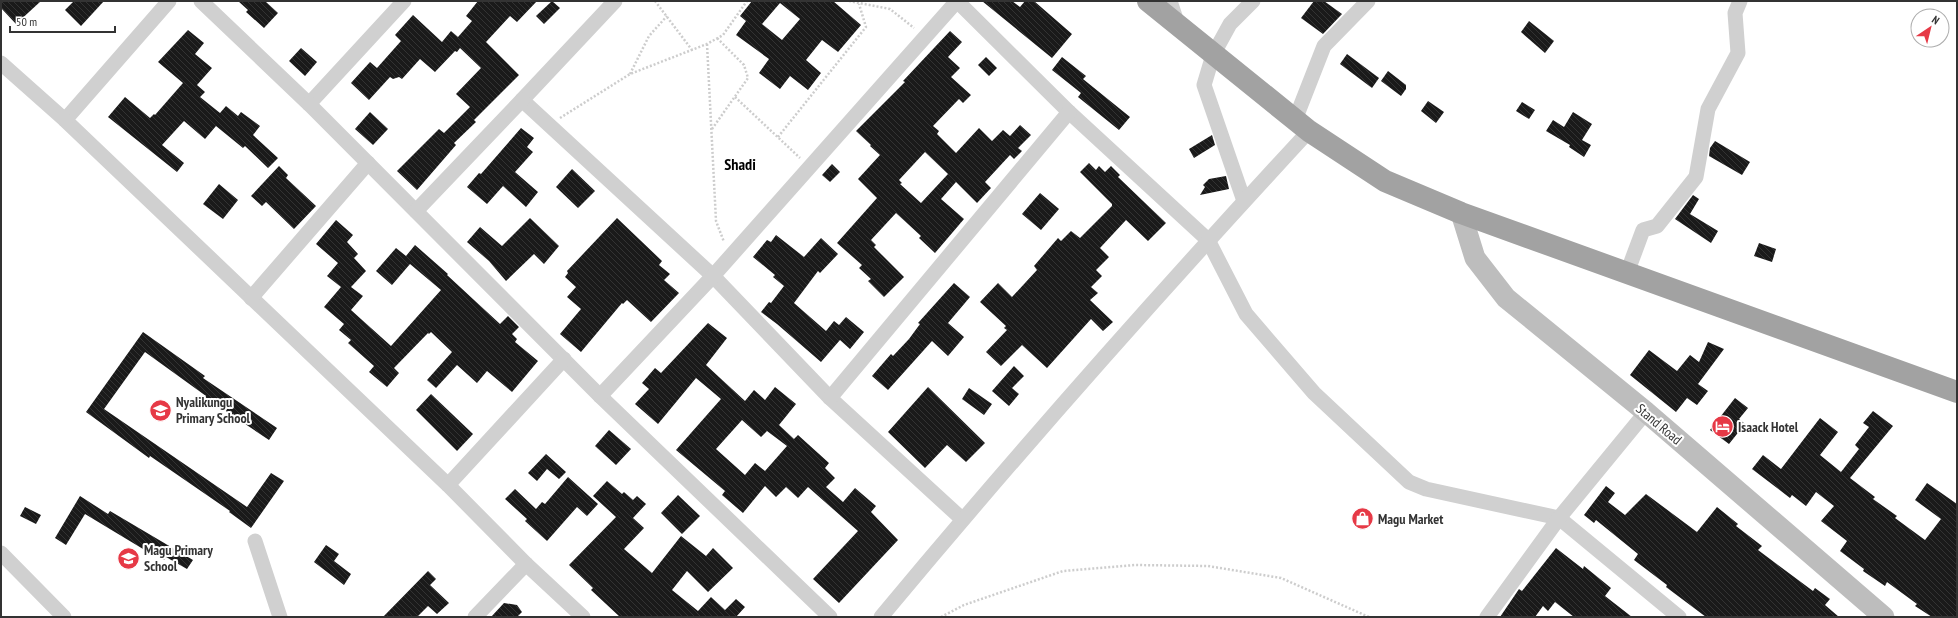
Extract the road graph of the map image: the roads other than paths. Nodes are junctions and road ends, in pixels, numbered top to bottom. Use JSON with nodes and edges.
{"nodes":[{"id":1,"x":169,"y":1,"type":"edge"},
{"id":2,"x":201,"y":1,"type":"edge"},
{"id":3,"x":404,"y":1,"type":"edge"},
{"id":4,"x":615,"y":1,"type":"edge"},
{"id":5,"x":957,"y":1,"type":"edge"},
{"id":6,"x":1148,"y":1,"type":"edge"},
{"id":7,"x":1170,"y":1,"type":"edge"},
{"id":8,"x":1253,"y":1,"type":"edge"},
{"id":9,"x":1368,"y":1,"type":"edge"},
{"id":10,"x":1740,"y":1,"type":"edge"},
{"id":11,"x":1179,"y":27,"type":"junction"},
{"id":12,"x":1212,"y":55,"type":"junction"},
{"id":13,"x":1,"y":63,"type":"edge"},
{"id":14,"x":522,"y":100,"type":"junction"},
{"id":15,"x":309,"y":104,"type":"junction"},
{"id":16,"x":1069,"y":112,"type":"junction"},
{"id":17,"x":65,"y":120,"type":"junction"},
{"id":18,"x":1302,"y":126,"type":"junction"},
{"id":19,"x":368,"y":163,"type":"junction"},
{"id":20,"x":1244,"y":201,"type":"junction"},
{"id":21,"x":416,"y":211,"type":"junction"},
{"id":22,"x":1461,"y":213,"type":"junction"},
{"id":23,"x":1208,"y":240,"type":"junction"},
{"id":24,"x":1627,"y":273,"type":"junction"},
{"id":25,"x":713,"y":276,"type":"junction"},
{"id":26,"x":251,"y":298,"type":"junction"},
{"id":27,"x":564,"y":359,"type":"junction"},
{"id":28,"x":1957,"y":392,"type":"edge"},
{"id":29,"x":600,"y":396,"type":"junction"},
{"id":30,"x":830,"y":398,"type":"junction"},
{"id":31,"x":1646,"y":412,"type":"junction"},
{"id":32,"x":448,"y":485,"type":"junction"},
{"id":33,"x":1559,"y":518,"type":"junction"},
{"id":34,"x":962,"y":519,"type":"junction"},
{"id":35,"x":255,"y":541,"type":"dead end"},
{"id":36,"x":1,"y":553,"type":"edge"},
{"id":37,"x":526,"y":564,"type":"junction"},
{"id":38,"x":64,"y":617,"type":"edge"},
{"id":39,"x":280,"y":617,"type":"edge"},
{"id":40,"x":475,"y":617,"type":"edge"},
{"id":41,"x":583,"y":617,"type":"edge"},
{"id":42,"x":830,"y":617,"type":"edge"},
{"id":43,"x":881,"y":617,"type":"edge"},
{"id":44,"x":1487,"y":617,"type":"edge"},
{"id":45,"x":1679,"y":617,"type":"edge"},
{"id":46,"x":1884,"y":617,"type":"edge"}],
"edges":[{"from":1,"to":17,"type":"street"},
{"from":2,"to":15,"type":"street"},
{"from":3,"to":15,"type":"street"},
{"from":4,"to":14,"type":"street"},
{"from":5,"to":16,"type":"street"},
{"from":5,"to":25,"type":"street"},
{"from":6,"to":11,"type":"highway"},
{"from":7,"to":11,"type":"street"},
{"from":8,"to":12,"type":"street"},
{"from":9,"to":18,"type":"street"},
{"from":10,"to":24,"type":"street"},
{"from":11,"to":12,"type":"highway"},
{"from":12,"to":18,"type":"highway"},
{"from":12,"to":20,"type":"street"},
{"from":13,"to":17,"type":"street"},
{"from":14,"to":21,"type":"street"},
{"from":14,"to":25,"type":"street"},
{"from":15,"to":19,"type":"street"},
{"from":16,"to":23,"type":"street"},
{"from":16,"to":30,"type":"street"},
{"from":17,"to":26,"type":"street"},
{"from":18,"to":20,"type":"street"},
{"from":18,"to":22,"type":"highway"},
{"from":19,"to":21,"type":"street"},
{"from":19,"to":26,"type":"street"},
{"from":20,"to":23,"type":"street"},
{"from":21,"to":27,"type":"street"},
{"from":22,"to":24,"type":"highway"},
{"from":22,"to":31,"type":"main road","name":"Stand Road"},
{"from":23,"to":33,"type":"street"},
{"from":23,"to":34,"type":"street"},
{"from":24,"to":28,"type":"highway"},
{"from":25,"to":29,"type":"street"},
{"from":25,"to":30,"type":"street"},
{"from":26,"to":32,"type":"street"},
{"from":27,"to":29,"type":"street"},
{"from":27,"to":32,"type":"street"},
{"from":29,"to":42,"type":"street"},
{"from":30,"to":34,"type":"street"},
{"from":31,"to":33,"type":"street"},
{"from":31,"to":46,"type":"main road","name":"Stand Road"},
{"from":32,"to":37,"type":"street"},
{"from":33,"to":44,"type":"street"},
{"from":33,"to":45,"type":"street"},
{"from":34,"to":43,"type":"street"},
{"from":35,"to":39,"type":"street"},
{"from":36,"to":38,"type":"street"},
{"from":37,"to":40,"type":"street"},
{"from":37,"to":41,"type":"street"}]}
